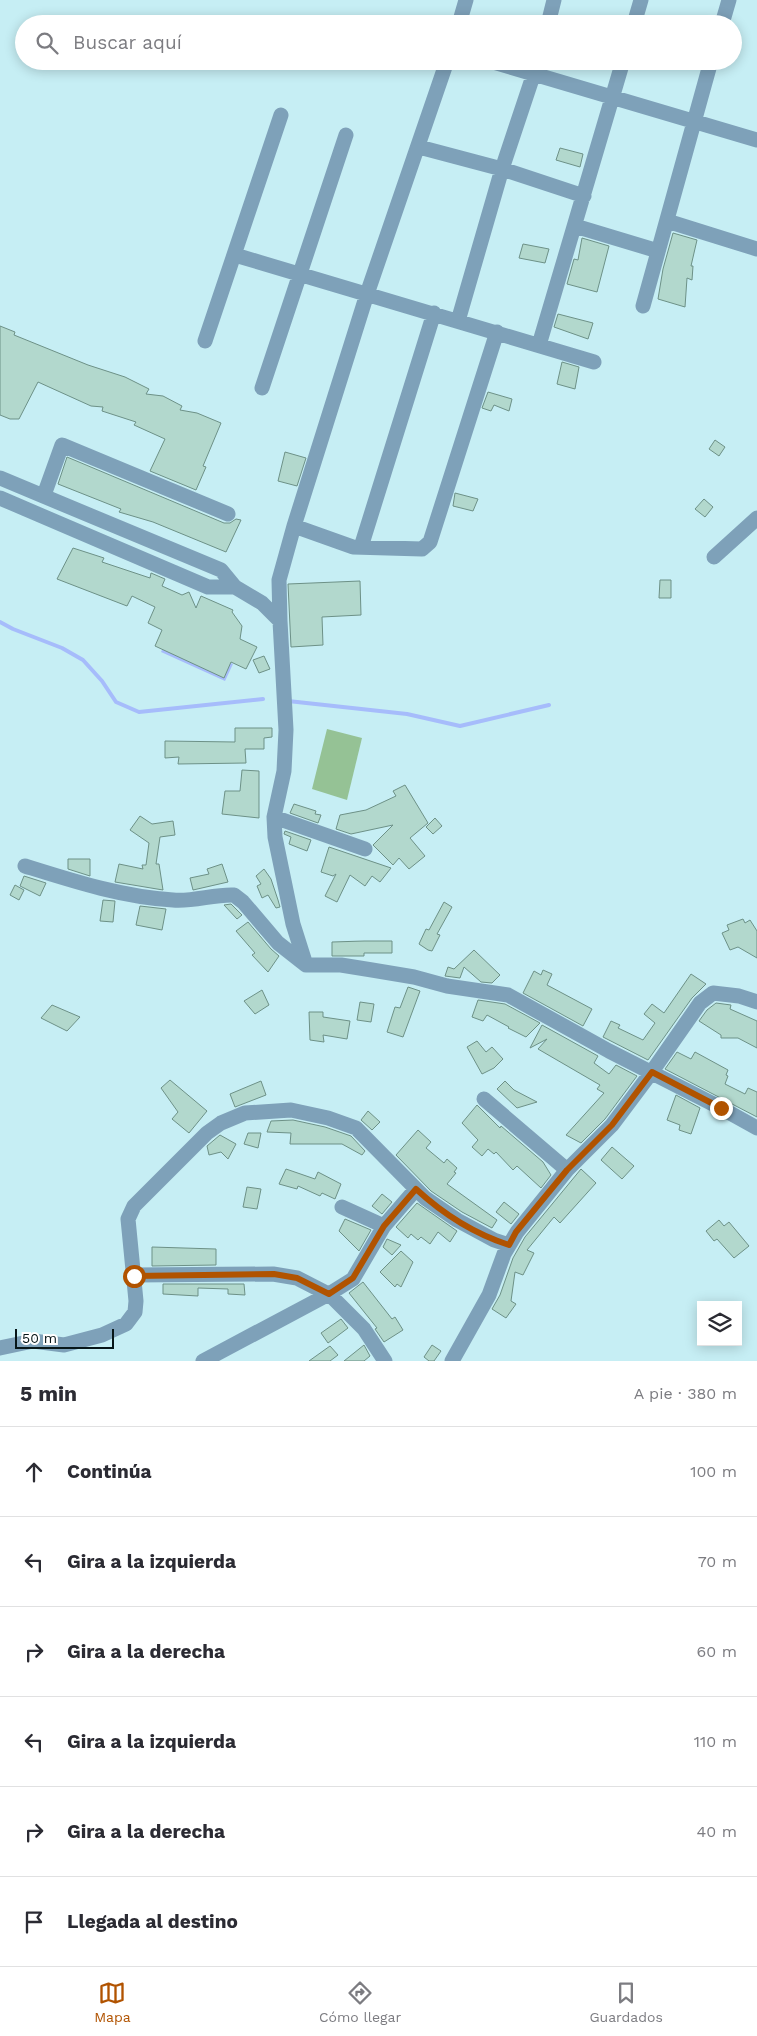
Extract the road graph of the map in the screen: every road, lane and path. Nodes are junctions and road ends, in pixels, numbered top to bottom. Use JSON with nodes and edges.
{"nodes":[{"id":1,"x":466,"y":0,"type":"edge"},
{"id":2,"x":554,"y":0,"type":"edge"},
{"id":3,"x":641,"y":0,"type":"edge"},
{"id":4,"x":729,"y":0,"type":"edge"},
{"id":5,"x":462,"y":15,"type":"edge"},
{"id":6,"x":550,"y":15,"type":"edge"},
{"id":7,"x":637,"y":15,"type":"edge"},
{"id":8,"x":725,"y":15,"type":"edge"},
{"id":9,"x":444,"y":70,"type":"edge"},
{"id":10,"x":535,"y":70,"type":"edge"},
{"id":11,"x":542,"y":70,"type":"edge"},
{"id":12,"x":620,"y":70,"type":"edge"},
{"id":13,"x":709,"y":70,"type":"edge"},
{"id":14,"x":613,"y":96,"type":"junction"},
{"id":15,"x":281,"y":115,"type":"dead end"},
{"id":16,"x":695,"y":120,"type":"junction"},
{"id":17,"x":346,"y":135,"type":"dead end"},
{"id":18,"x":757,"y":140,"type":"edge"},
{"id":19,"x":419,"y":147,"type":"junction"},
{"id":20,"x":502,"y":169,"type":"junction"},
{"id":21,"x":584,"y":196,"type":"junction"},
{"id":22,"x":667,"y":221,"type":"junction"},
{"id":23,"x":575,"y":226,"type":"junction"},
{"id":24,"x":757,"y":249,"type":"edge"},
{"id":25,"x":658,"y":251,"type":"junction"},
{"id":26,"x":235,"y":255,"type":"junction"},
{"id":27,"x":301,"y":274,"type":"junction"},
{"id":28,"x":368,"y":294,"type":"junction"},
{"id":29,"x":643,"y":306,"type":"dead end"},
{"id":30,"x":434,"y":314,"type":"junction"},
{"id":31,"x":458,"y":321,"type":"junction"},
{"id":32,"x":497,"y":332,"type":"junction"},
{"id":33,"x":205,"y":341,"type":"dead end"},
{"id":34,"x":539,"y":345,"type":"junction"},
{"id":35,"x":594,"y":362,"type":"dead end"},
{"id":36,"x":262,"y":388,"type":"dead end"},
{"id":37,"x":7,"y":481,"type":"edge"},
{"id":38,"x":44,"y":495,"type":"junction"},
{"id":39,"x":3,"y":499,"type":"edge"},
{"id":40,"x":228,"y":514,"type":"dead end"},
{"id":41,"x":757,"y":518,"type":"edge"},
{"id":42,"x":294,"y":526,"type":"junction"},
{"id":43,"x":361,"y":547,"type":"junction"},
{"id":44,"x":714,"y":557,"type":"dead end"},
{"id":45,"x":235,"y":587,"type":"junction"},
{"id":46,"x":280,"y":621,"type":"junction"},
{"id":47,"x":274,"y":817,"type":"junction"},
{"id":48,"x":365,"y":849,"type":"dead end"},
{"id":49,"x":26,"y":866,"type":"dead end"},
{"id":50,"x":306,"y":965,"type":"junction"},
{"id":51,"x":757,"y":1002,"type":"edge"},
{"id":52,"x":652,"y":1072,"type":"junction"},
{"id":53,"x":484,"y":1099,"type":"dead end"},
{"id":54,"x":757,"y":1128,"type":"edge"},
{"id":55,"x":567,"y":1170,"type":"junction"},
{"id":56,"x":416,"y":1189,"type":"junction"},
{"id":57,"x":342,"y":1207,"type":"dead end"},
{"id":58,"x":384,"y":1226,"type":"junction"},
{"id":59,"x":509,"y":1245,"type":"junction"},
{"id":60,"x":134,"y":1276,"type":"junction"},
{"id":61,"x":329,"y":1294,"type":"junction"},
{"id":62,"x":0,"y":1348,"type":"edge"},
{"id":63,"x":203,"y":1361,"type":"edge"},
{"id":64,"x":385,"y":1361,"type":"edge"},
{"id":65,"x":452,"y":1361,"type":"edge"}],
"edges":[{"from":1,"to":5,"type":"street"},
{"from":2,"to":6,"type":"street"},
{"from":3,"to":7,"type":"street"},
{"from":4,"to":8,"type":"street"},
{"from":9,"to":19,"type":"street"},
{"from":10,"to":20,"type":"street"},
{"from":11,"to":14,"type":"street"},
{"from":12,"to":14,"type":"street"},
{"from":13,"to":16,"type":"street"},
{"from":14,"to":16,"type":"street"},
{"from":14,"to":21,"type":"street"},
{"from":15,"to":26,"type":"street"},
{"from":16,"to":18,"type":"street"},
{"from":16,"to":22,"type":"street"},
{"from":17,"to":27,"type":"street"},
{"from":19,"to":20,"type":"street"},
{"from":19,"to":28,"type":"street"},
{"from":20,"to":21,"type":"street"},
{"from":20,"to":31,"type":"street"},
{"from":21,"to":23,"type":"street"},
{"from":22,"to":24,"type":"street"},
{"from":22,"to":25,"type":"street"},
{"from":23,"to":25,"type":"street"},
{"from":23,"to":34,"type":"street"},
{"from":25,"to":29,"type":"street"},
{"from":26,"to":27,"type":"street"},
{"from":26,"to":33,"type":"street"},
{"from":27,"to":28,"type":"street"},
{"from":27,"to":36,"type":"street"},
{"from":28,"to":30,"type":"street"},
{"from":28,"to":42,"type":"street"},
{"from":30,"to":31,"type":"street"},
{"from":30,"to":43,"type":"street"},
{"from":31,"to":32,"type":"street"},
{"from":32,"to":34,"type":"street"},
{"from":32,"to":43,"type":"street"},
{"from":34,"to":35,"type":"street"},
{"from":37,"to":38,"type":"street"},
{"from":37,"to":39,"type":"street"},
{"from":38,"to":40,"type":"street"},
{"from":38,"to":45,"type":"street"},
{"from":39,"to":45,"type":"street"},
{"from":41,"to":44,"type":"street"},
{"from":42,"to":43,"type":"street"},
{"from":42,"to":46,"type":"street"},
{"from":45,"to":46,"type":"street"},
{"from":46,"to":47,"type":"street"},
{"from":47,"to":48,"type":"street"},
{"from":47,"to":50,"type":"street"},
{"from":49,"to":50,"type":"street"},
{"from":50,"to":52,"type":"street"},
{"from":51,"to":52,"type":"street"},
{"from":52,"to":54,"type":"street"},
{"from":52,"to":55,"type":"street"},
{"from":53,"to":55,"type":"street"},
{"from":55,"to":59,"type":"street"},
{"from":56,"to":58,"type":"street"},
{"from":56,"to":59,"type":"street"},
{"from":56,"to":60,"type":"street"},
{"from":57,"to":58,"type":"street"},
{"from":58,"to":61,"type":"street"},
{"from":59,"to":65,"type":"street"},
{"from":60,"to":61,"type":"street"},
{"from":60,"to":62,"type":"street"},
{"from":61,"to":63,"type":"street"},
{"from":61,"to":64,"type":"street"}]}
